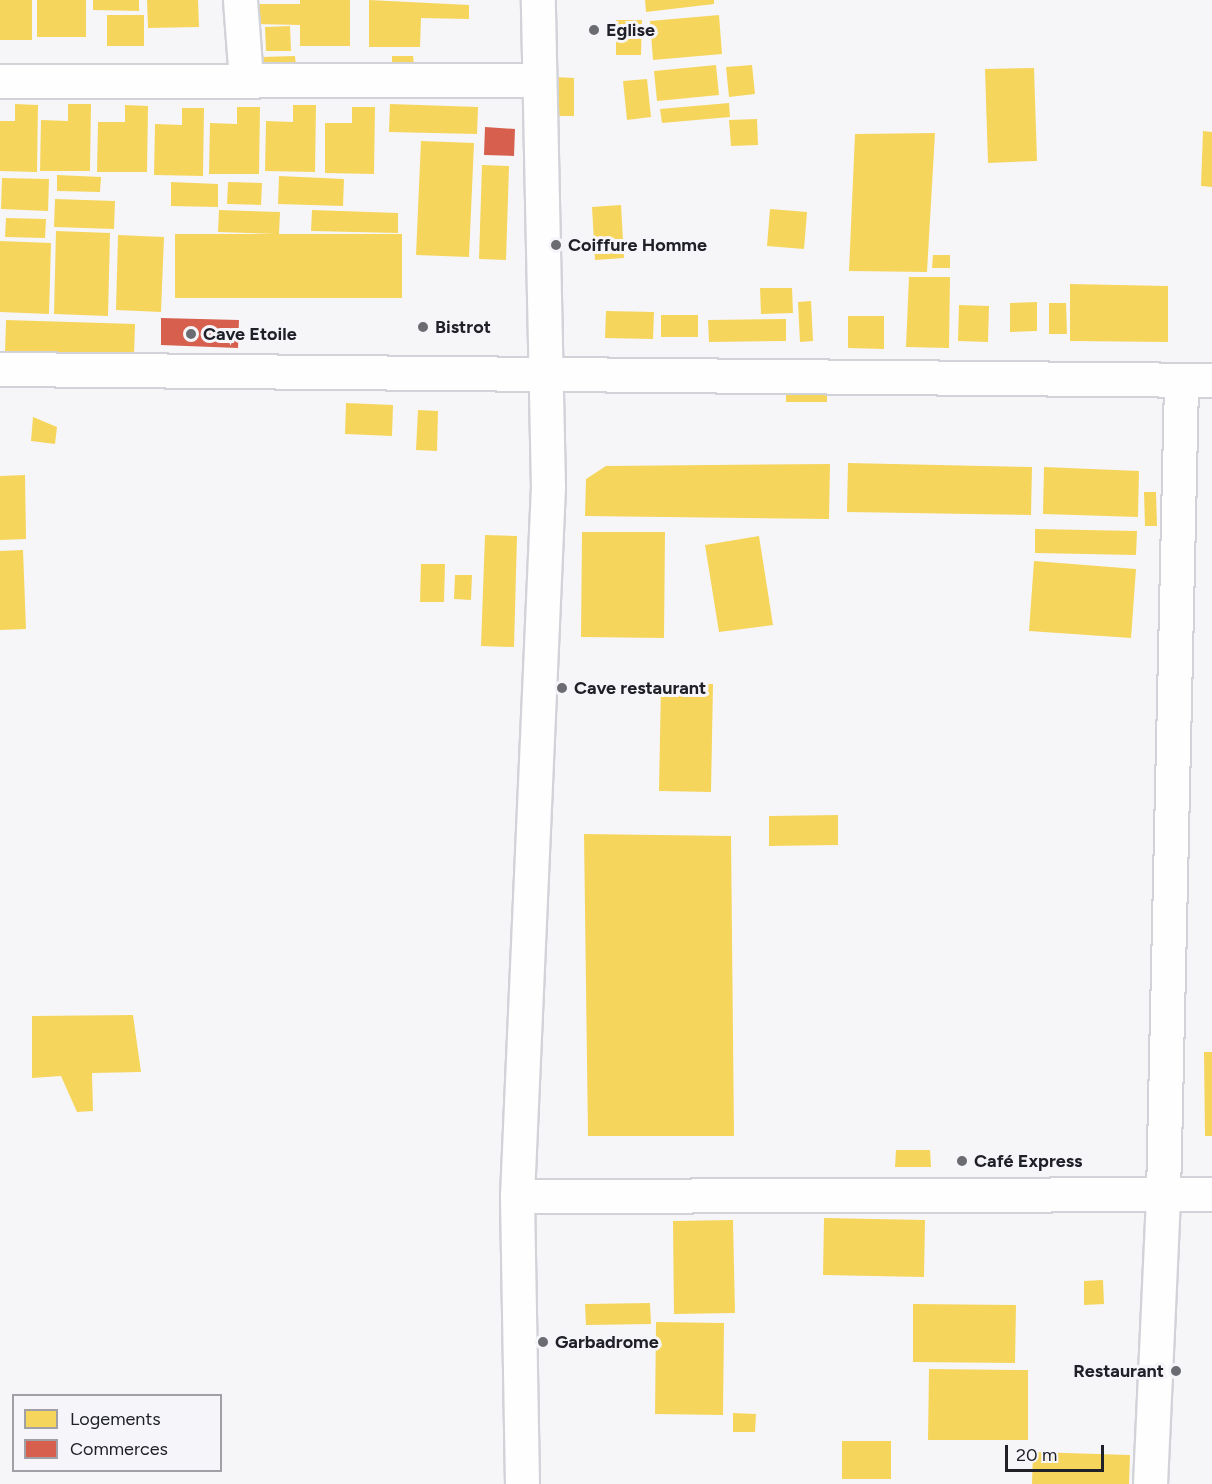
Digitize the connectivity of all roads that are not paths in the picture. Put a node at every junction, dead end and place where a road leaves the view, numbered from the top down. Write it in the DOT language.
graph roads {
  1 [pos="240,0"];
  2 [pos="538,0"];
  3 [pos="246,79"];
  4 [pos="539,80"];
  5 [pos="0,81"];
  6 [pos="0,369"];
  7 [pos="544,373"];
  8 [pos="1197,380"];
  9 [pos="1212,1194"];
  10 [pos="1163,1195"];
  11 [pos="517,1196"];
  12 [pos="522,1484"];
  13 [pos="1150,1484"];
  1 -- 3 [label="street"];
  2 -- 4 [label="street"];
  3 -- 4 [label="street"];
  3 -- 5 [label="street"];
  4 -- 7 [label="street"];
  6 -- 7 [label="street"];
  7 -- 8 [label="street"];
  7 -- 11 [label="street"];
  8 -- 10 [label="street"];
  9 -- 10 [label="street"];
  10 -- 11 [label="street"];
  10 -- 13 [label="street"];
  11 -- 12 [label="street"];
}
